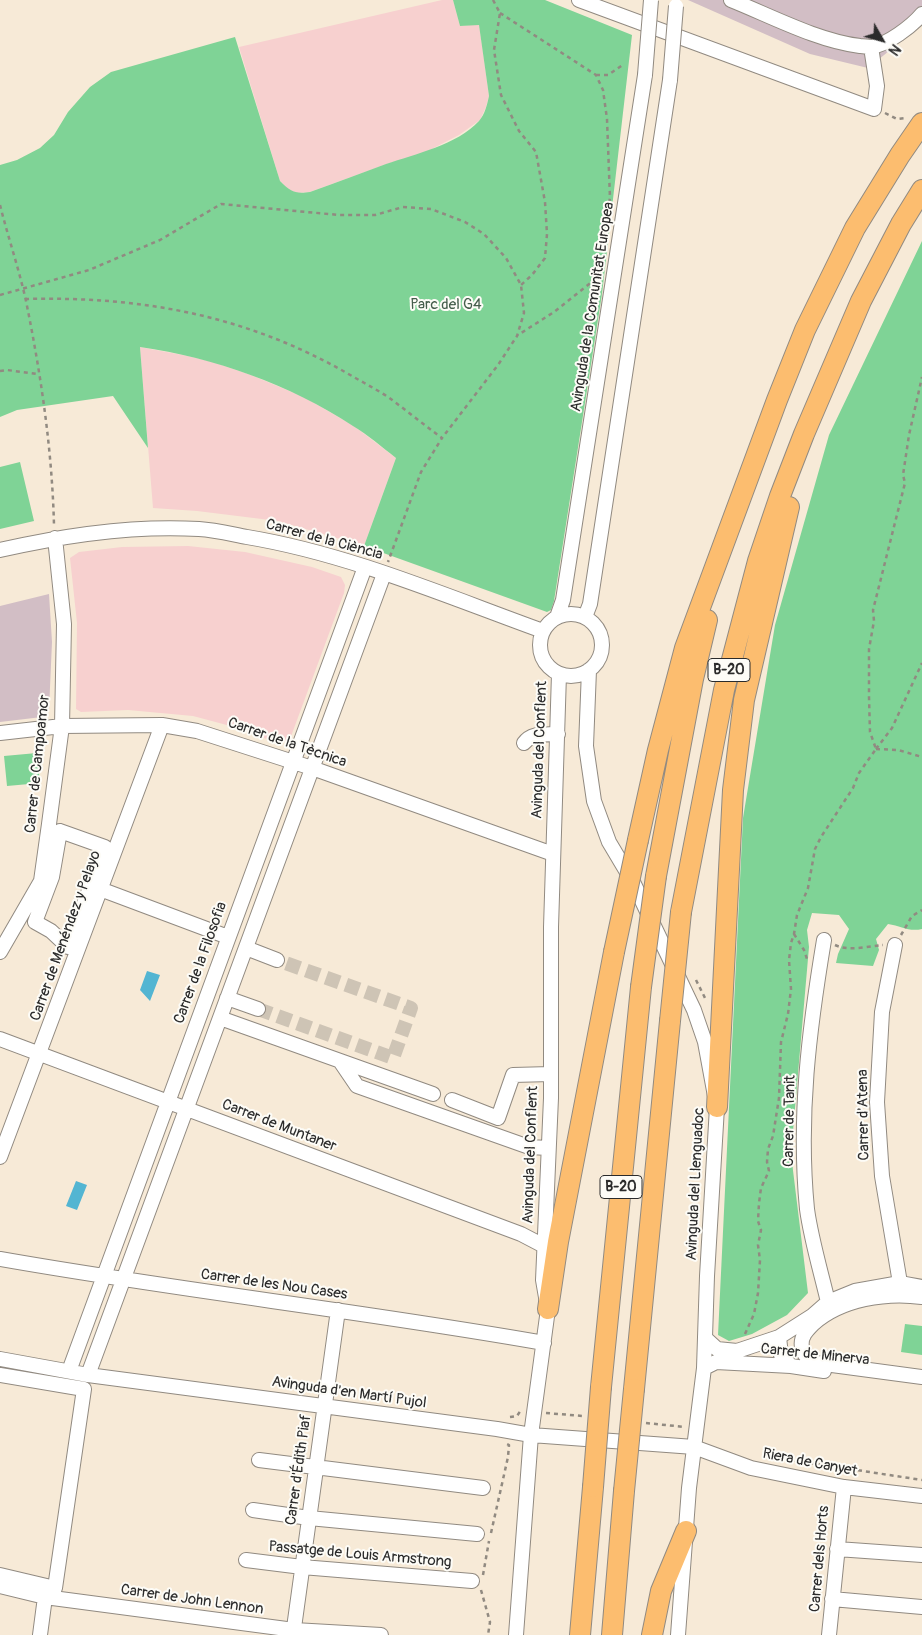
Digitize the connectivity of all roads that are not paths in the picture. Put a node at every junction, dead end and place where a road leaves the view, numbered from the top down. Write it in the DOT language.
graph roads {
  1 [pos="580,0"];
  2 [pos="651,0"];
  3 [pos="731,0"];
  4 [pos="677,3"];
  5 [pos="922,14"];
  6 [pos="871,47"];
  7 [pos="922,123"];
  8 [pos="922,190"];
  9 [pos="804,434"];
  10 [pos="728,535"];
  11 [pos="55,538"];
  12 [pos="0,550"];
  13 [pos="365,566"];
  14 [pos="384,574"];
  15 [pos="557,617"];
  16 [pos="585,617"];
  17 [pos="543,631"];
  18 [pos="589,670"];
  19 [pos="559,674"];
  20 [pos="62,726"];
  21 [pos="162,726"];
  22 [pos="0,733"];
  23 [pos="558,734"];
  24 [pos="524,744"];
  25 [pos="294,762"];
  26 [pos="312,768"];
  27 [pos="60,831"];
  28 [pos="553,854"];
  29 [pos="100,889"];
  30 [pos="228,937"];
  31 [pos="824,940"];
  32 [pos="895,945"];
  33 [pos="246,948"];
  34 [pos="0,952"];
  35 [pos="277,960"];
  36 [pos="227,998"];
  37 [pos="258,1009"];
  38 [pos="220,1018"];
  39 [pos="0,1039"];
  40 [pos="39,1054"];
  41 [pos="340,1061"];
  42 [pos="551,1074"];
  43 [pos="433,1094"];
  44 [pos="452,1100"];
  45 [pos="168,1101"];
  46 [pos="717,1107"];
  47 [pos="187,1108"];
  48 [pos="548,1148"];
  49 [pos="0,1157"];
  50 [pos="544,1246"];
  51 [pos="0,1259"];
  52 [pos="102,1277"];
  53 [pos="123,1280"];
  54 [pos="900,1284"];
  55 [pos="922,1287"];
  56 [pos="922,1297"];
  57 [pos="828,1302"];
  58 [pos="548,1309"];
  59 [pos="338,1310"];
  60 [pos="812,1316"];
  61 [pos="780,1337"];
  62 [pos="705,1338"];
  63 [pos="544,1343"];
  64 [pos="0,1359"];
  65 [pos="791,1366"];
  66 [pos="704,1368"];
  67 [pos="69,1371"];
  68 [pos="88,1374"];
  69 [pos="0,1375"];
  70 [pos="922,1377"];
  71 [pos="922,1384"];
  72 [pos="324,1406"];
  73 [pos="531,1435"];
  74 [pos="694,1447"];
  75 [pos="260,1460"];
  76 [pos="316,1467"];
  77 [pos="844,1487"];
  78 [pos="483,1488"];
  79 [pos="922,1496"];
  80 [pos="253,1510"];
  81 [pos="309,1518"];
  82 [pos="686,1531"];
  83 [pos="477,1534"];
  84 [pos="837,1549"];
  85 [pos="922,1556"];
  86 [pos="246,1560"];
  87 [pos="302,1567"];
  88 [pos="0,1575"];
  89 [pos="472,1581"];
  90 [pos="0,1586"];
  91 [pos="45,1597"];
  92 [pos="832,1599"];
  93 [pos="922,1607"];
  94 [pos="293,1633"];
  95 [pos="40,1635"];
  96 [pos="381,1635"];
  97 [pos="516,1635"];
  98 [pos="580,1635"];
  99 [pos="612,1635"];
  100 [pos="652,1635"];
  101 [pos="678,1635"];
  102 [pos="829,1635"];
  1 -- 6 [label="street"];
  2 -- 15 [label="street, Avinguda de la Comunitat Europea, bridge"];
  3 -- 6 [label="street"];
  4 -- 16 [label="street, bridge"];
  5 -- 6 [label="street"];
  7 -- 10 [label="highway, B-20"];
  8 -- 9 [label="highway, B-20"];
  9 -- 46 [label="highway"];
  9 -- 99 [label="highway, B-20, bridge"];
  10 -- 58 [label="highway, bridge"];
  10 -- 98 [label="highway, B-20, bridge"];
  11 -- 12 [label="street, Carrer de la Ciència"];
  11 -- 13 [label="street, Carrer de la Ciència"];
  11 -- 20 [label="street, Carrer de Campoamor"];
  13 -- 14 [label="street, Carrer de la Ciència"];
  13 -- 25 [label="street, Carrer de la Filosofia"];
  14 -- 17 [label="street, Carrer de la Ciència"];
  14 -- 26 [label="street"];
  15 -- 16 [label="street"];
  15 -- 17 [label="street"];
  16 -- 18 [label="street"];
  17 -- 19 [label="street"];
  18 -- 19 [label="street"];
  18 -- 46 [label="street, Avinguda del Llenguadoc"];
  19 -- 23 [label="street, Avinguda del Conflent"];
  20 -- 21 [label="street, Carrer de la Tècnica"];
  20 -- 22 [label="street, Carrer de la Tècnica"];
  20 -- 34 [label="street, Carrer de Campoamor"];
  21 -- 25 [label="street, Carrer de la Tècnica"];
  21 -- 29 [label="street, Carrer de Menéndez y Pelayo"];
  23 -- 24 [label="street"];
  23 -- 28 [label="street, Avinguda del Conflent"];
  25 -- 26 [label="street, Carrer de la Tècnica"];
  25 -- 30 [label="street, Carrer de la Filosofia"];
  26 -- 28 [label="street, Carrer de la Tècnica"];
  26 -- 33 [label="street"];
  27 -- 27 [label="street"];
  28 -- 42 [label="street, Avinguda del Conflent"];
  29 -- 30 [label="street"];
  29 -- 40 [label="street, Carrer de Menéndez y Pelayo"];
  30 -- 45 [label="street, Carrer de la Filosofia"];
  31 -- 57 [label="street, Carrer de Tanit"];
  32 -- 54 [label="street, Carrer d'Atena"];
  33 -- 35 [label="street"];
  33 -- 36 [label="street"];
  36 -- 37 [label="street"];
  36 -- 38 [label="street"];
  38 -- 41 [label="street"];
  38 -- 47 [label="street"];
  39 -- 40 [label="street, Carrer de Muntaner"];
  40 -- 45 [label="street, Carrer de Muntaner"];
  40 -- 49 [label="street, Carrer de Menéndez y Pelayo"];
  41 -- 43 [label="street"];
  41 -- 48 [label="street"];
  42 -- 44 [label="street"];
  42 -- 48 [label="street, Avinguda del Conflent"];
  45 -- 47 [label="street, Carrer de Muntaner"];
  45 -- 52 [label="street, Carrer de la Filosofia"];
  46 -- 62 [label="street, Avinguda del Llenguadoc"];
  47 -- 50 [label="street, Carrer de Muntaner"];
  47 -- 53 [label="street"];
  48 -- 50 [label="street, Avinguda del Conflent"];
  50 -- 58 [label="street, Avinguda del Conflent"];
  51 -- 52 [label="street, Carrer de les Nou Cases"];
  52 -- 53 [label="street, Carrer de les Nou Cases"];
  52 -- 67 [label="street, Carrer de la Filosofia"];
  53 -- 59 [label="street, Carrer de les Nou Cases"];
  53 -- 68 [label="street"];
  54 -- 55 [label="street"];
  54 -- 57 [label="street"];
  56 -- 70 [label="street"];
  57 -- 60 [label="street"];
  58 -- 63 [label="street, Avinguda del Conflent"];
  59 -- 63 [label="street, Carrer de les Nou Cases"];
  59 -- 72 [label="street, Carrer d'Édith Piaf"];
  60 -- 61 [label="street"];
  60 -- 65 [label="street"];
  61 -- 62 [label="street"];
  61 -- 65 [label="street"];
  62 -- 66 [label="street, Avinguda del Llenguadoc"];
  63 -- 73 [label="street, Avinguda del Conflent"];
  64 -- 67 [label="street, Avinguda d'en Martí Pujol"];
  65 -- 66 [label="street, Carrer de Minerva"];
  65 -- 71 [label="street, Carrer de Minerva"];
  66 -- 74 [label="street, Avinguda del Llenguadoc"];
  67 -- 68 [label="street, Avinguda d'en Martí Pujol"];
  68 -- 72 [label="street, Avinguda d'en Martí Pujol"];
  69 -- 88 [label="street"];
  72 -- 73 [label="street, Avinguda d'en Martí Pujol"];
  72 -- 76 [label="street, Carrer d'Édith Piaf"];
  73 -- 74 [label="street, Avinguda d'en Martí Pujol"];
  73 -- 97 [label="street, Avinguda del Conflent"];
  74 -- 77 [label="street, Riera de Canyet"];
  74 -- 82 [label="street, Avinguda del Llenguadoc"];
  75 -- 76 [label="street"];
  76 -- 78 [label="street"];
  76 -- 81 [label="street, Carrer d'Édith Piaf"];
  77 -- 79 [label="street, Riera de Canyet"];
  77 -- 84 [label="street, Carrer dels Horts"];
  80 -- 81 [label="street"];
  81 -- 83 [label="street"];
  81 -- 87 [label="street, Carrer d'Édith Piaf"];
  82 -- 100 [label="highway"];
  82 -- 101 [label="street, Avinguda del Llenguadoc"];
  84 -- 85 [label="street"];
  84 -- 92 [label="street, Carrer dels Horts"];
  86 -- 87 [label="street, Passatge de Louis Armstrong"];
  87 -- 89 [label="street, Passatge de Louis Armstrong"];
  87 -- 94 [label="street, Carrer d'Édith Piaf"];
  90 -- 91 [label="street, Carrer de John Lennon"];
  91 -- 94 [label="street, Carrer de John Lennon"];
  91 -- 95 [label="street"];
  92 -- 93 [label="street"];
  92 -- 102 [label="street, Carrer dels Horts"];
  94 -- 96 [label="street, Carrer de John Lennon"];
}
